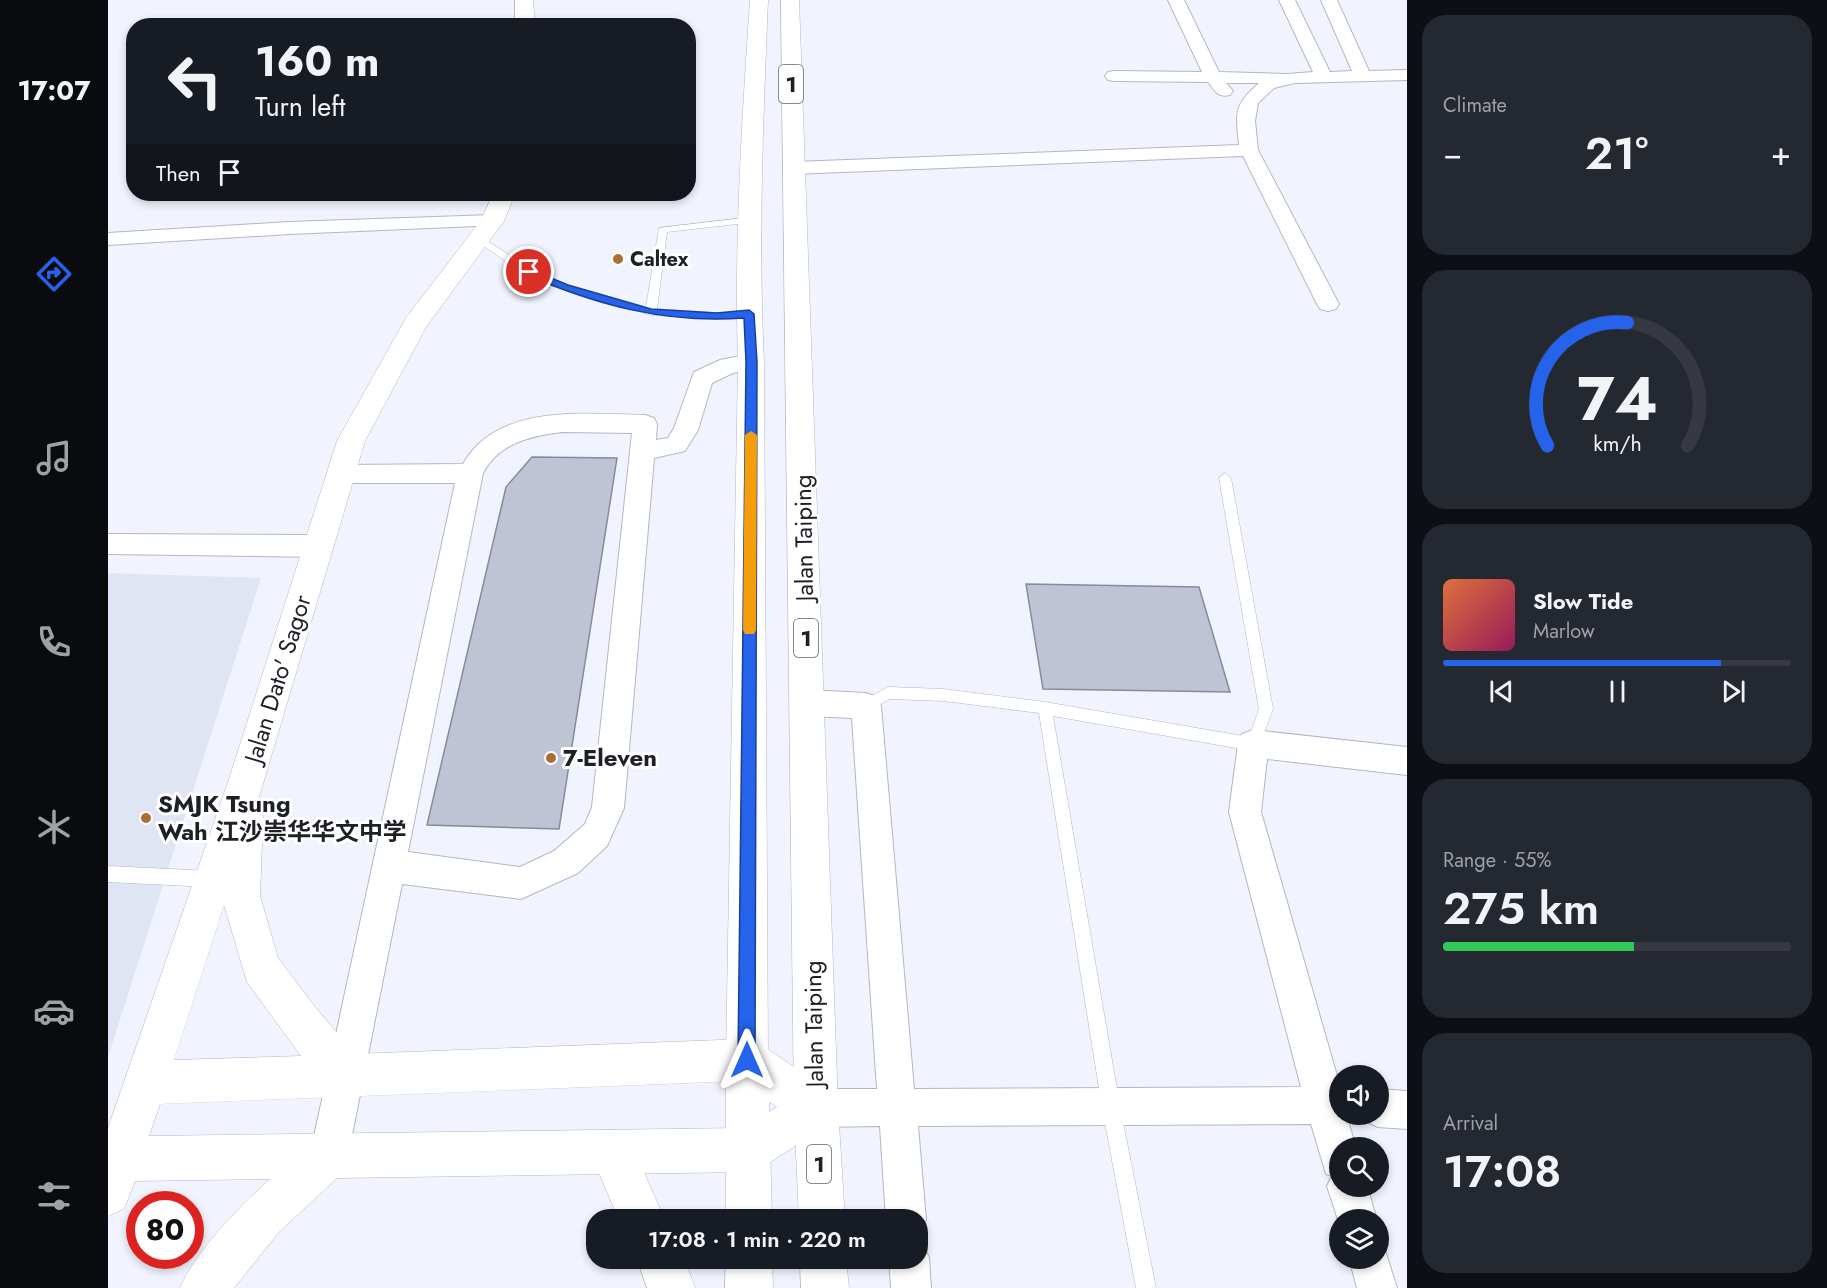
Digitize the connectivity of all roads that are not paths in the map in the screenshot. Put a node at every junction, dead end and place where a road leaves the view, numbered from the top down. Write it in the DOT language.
graph roads {
  1 [pos="524,0"];
  2 [pos="759,0"];
  3 [pos="790,0"];
  4 [pos="1176,0"];
  5 [pos="1287,0"];
  6 [pos="1329,0"];
  7 [pos="525,18"];
  8 [pos="1362,75"];
  9 [pos="1407,75"];
  10 [pos="1114,76"];
  11 [pos="1323,76"];
  12 [pos="1295,78"];
  13 [pos="1214,79"];
  14 [pos="1246,121"];
  15 [pos="1249,150"];
  16 [pos="794,168"];
  17 [pos="500,201"];
  18 [pos="752,213"];
  19 [pos="485,230"];
  20 [pos="108,239"];
  21 [pos="1328,303"];
  22 [pos="651,312"];
  23 [pos="749,314"];
  24 [pos="751,362"];
  25 [pos="642,449"];
  26 [pos="470,473"];
  27 [pos="342,474"];
  28 [pos="1225,478"];
  29 [pos="108,544"];
  30 [pos="319,546"];
  31 [pos="808,703"];
  32 [pos="866,706"];
  33 [pos="1045,708"];
  34 [pos="1253,744"];
  35 [pos="1407,760"];
  36 [pos="247,779"];
  37 [pos="389,866"];
  38 [pos="108,874"];
  39 [pos="213,879"];
  40 [pos="747,1060"];
  41 [pos="346,1076"];
  42 [pos="145,1083"];
  43 [pos="1329,1098"];
  44 [pos="1329,1105"];
  45 [pos="896,1107"];
  46 [pos="1111,1107"];
  47 [pos="816,1108"];
  48 [pos="1389,1109"];
  49 [pos="1407,1110"];
  50 [pos="748,1150"];
  51 [pos="612,1152"];
  52 [pos="329,1155"];
  53 [pos="114,1176"];
  54 [pos="637,1209"];
  55 [pos="748,1209"];
  56 [pos="821,1209"];
  57 [pos="905,1209"];
  58 [pos="664,1269"];
  59 [pos="749,1269"];
  60 [pos="824,1269"];
  61 [pos="910,1269"];
  62 [pos="1371,1269"];
  63 [pos="204,1288"];
  64 [pos="671,1288"];
  65 [pos="749,1288"];
  66 [pos="825,1288"];
  67 [pos="911,1288"];
  68 [pos="1146,1288"];
  69 [pos="1377,1288"];
  1 -- 7 [label="main road"];
  2 -- 18 [label="main road, 1"];
  3 -- 16 [label="main road, Jalan Taiping / 1"];
  4 -- 13 [label="street"];
  5 -- 11 [label="street"];
  6 -- 8 [label="street"];
  8 -- 9 [label="street"];
  8 -- 11 [label="street"];
  10 -- 13 [label="street"];
  11 -- 12 [label="street"];
  12 -- 13 [label="street"];
  12 -- 14 [label="street"];
  13 -- 14 [label="street"];
  14 -- 15 [label="street"];
  15 -- 16 [label="street"];
  15 -- 21 [label="street"];
  16 -- 18 [label="main road"];
  16 -- 31 [label="main road, Jalan Taiping / 1"];
  17 -- 19 [label="main road, Jalan Dato' Sagor"];
  18 -- 22 [label="lane"];
  18 -- 23 [label="main road, 1"];
  19 -- 20 [label="street"];
  19 -- 22 [label="lane"];
  19 -- 27 [label="main road, Jalan Dato' Sagor"];
  22 -- 23 [label="lane"];
  23 -- 24 [label="main road, 1"];
  24 -- 25 [label="street"];
  24 -- 40 [label="main road, 1"];
  25 -- 26 [label="street"];
  25 -- 37 [label="street"];
  26 -- 27 [label="street"];
  26 -- 37 [label="street"];
  27 -- 30 [label="main road, Jalan Dato' Sagor"];
  28 -- 34 [label="lane"];
  29 -- 30 [label="street"];
  30 -- 36 [label="main road, Jalan Dato' Sagor"];
  31 -- 32 [label="street"];
  31 -- 47 [label="main road, Jalan Taiping / 1"];
  32 -- 33 [label="lane"];
  32 -- 45 [label="street"];
  33 -- 34 [label="lane"];
  33 -- 46 [label="lane"];
  34 -- 35 [label="street"];
  34 -- 43 [label="street"];
  36 -- 39 [label="main road, Jalan Dato' Sagor"];
  36 -- 41 [label="main road"];
  37 -- 41 [label="street"];
  38 -- 39 [label="lane"];
  39 -- 42 [label="main road, Jalan Dato' Sagor"];
  40 -- 41 [label="main road"];
  40 -- 47 [label="main road"];
  40 -- 50 [label="main road, 1"];
  41 -- 42 [label="main road"];
  41 -- 52 [label="street"];
  42 -- 53 [label="main road, Jalan Dato' Sagor"];
  44 -- 46 [label="street"];
  45 -- 46 [label="street"];
  45 -- 47 [label="street"];
  45 -- 57 [label="street"];
  46 -- 68 [label="lane"];
  47 -- 50 [label="main road"];
  47 -- 56 [label="main road, Jalan Taiping / 1"];
  48 -- 49 [label="street"];
  50 -- 51 [label="main road"];
  50 -- 55 [label="main road, 1"];
  51 -- 52 [label="main road"];
  51 -- 54 [label="main road"];
  52 -- 53 [label="main road"];
  52 -- 63 [label="main road"];
  58 -- 64 [label="main road"];
  59 -- 65 [label="main road"];
  60 -- 66 [label="main road"];
  61 -- 67 [label="street"];
  62 -- 69 [label="street"];
}
